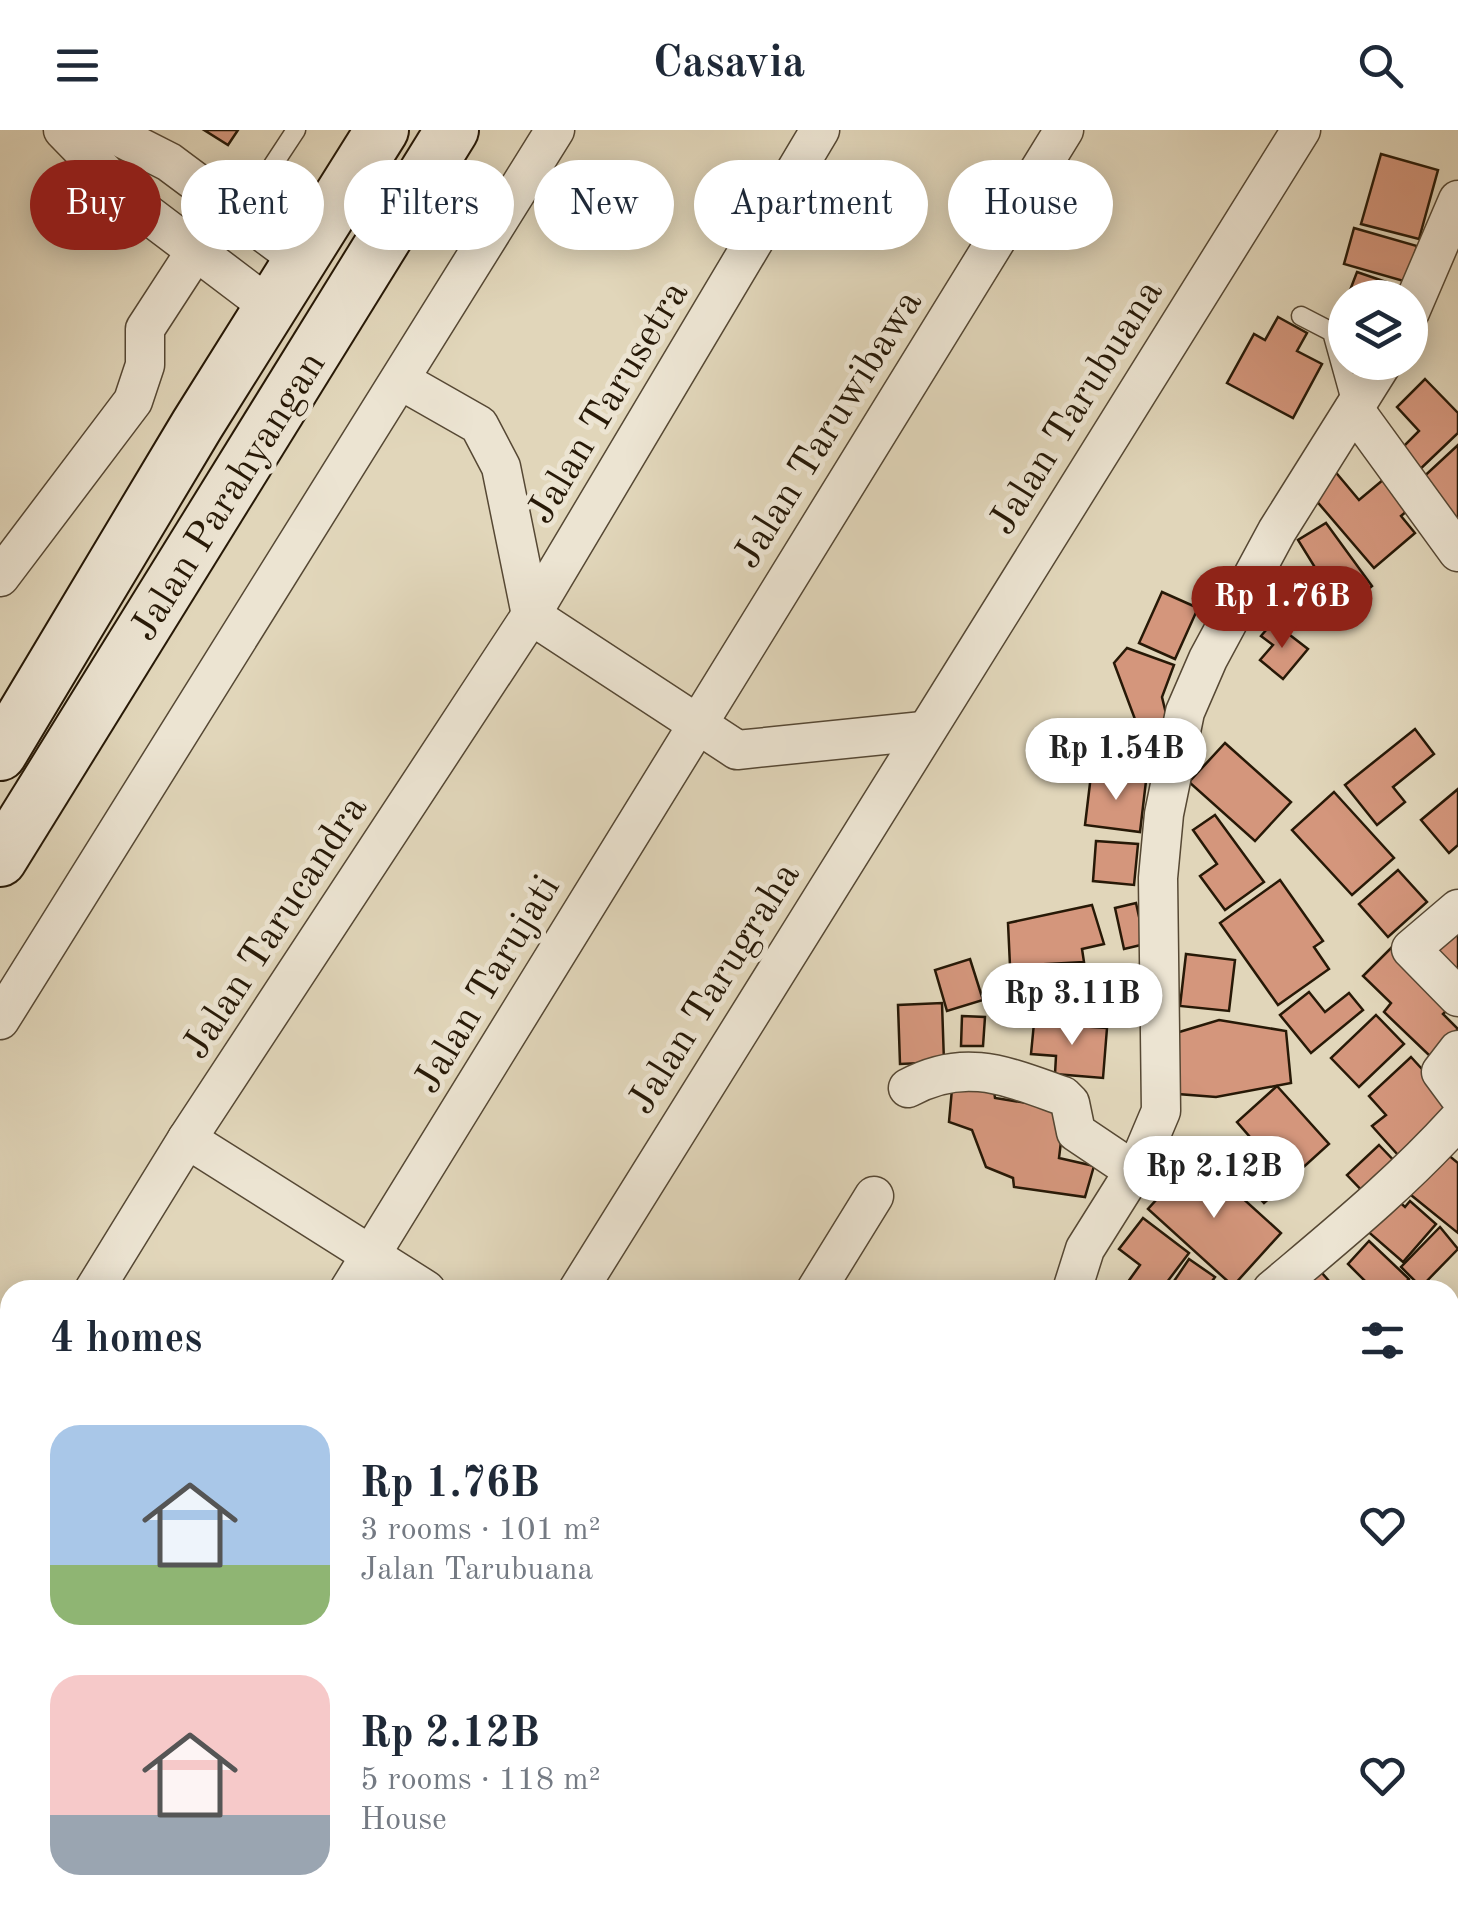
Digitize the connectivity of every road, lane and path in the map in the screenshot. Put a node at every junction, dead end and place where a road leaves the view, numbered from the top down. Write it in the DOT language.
graph roads {
  1 [pos="63,130"];
  2 [pos="106,130"];
  3 [pos="296,130"];
  4 [pos="382,130"];
  5 [pos="452,130"];
  6 [pos="555,130"];
  7 [pos="820,130"];
  8 [pos="1064,130"];
  9 [pos="1301,130"];
  10 [pos="276,160"];
  11 [pos="181,170"];
  12 [pos="1458,200"];
  13 [pos="286,250"];
  14 [pos="194,252"];
  15 [pos="299,260"];
  16 [pos="1424,280"];
  17 [pos="270,307"];
  18 [pos="1301,316"];
  19 [pos="400,380"];
  20 [pos="1373,380"];
  21 [pos="1354,409"];
  22 [pos="1458,552"];
  23 [pos="0,577"];
  24 [pos="531,615"];
  25 [pos="696,722"];
  26 [pos="923,731"];
  27 [pos="0,754"];
  28 [pos="0,860"];
  29 [pos="1458,909"];
  30 [pos="1458,997"];
  31 [pos="0,1020"];
  32 [pos="1458,1050"];
  33 [pos="908,1088"];
  34 [pos="1458,1094"];
  35 [pos="1458,1120"];
  36 [pos="187,1139"];
  37 [pos="1134,1171"];
  38 [pos="874,1196"];
  39 [pos="372,1256"];
  40 [pos="100,1280"];
  41 [pos="356,1280"];
  42 [pos="410,1280"];
  43 [pos="584,1280"];
  44 [pos="822,1280"];
  45 [pos="1075,1280"];
  46 [pos="1285,1280"];
  1 -- 14 [label="street"];
  2 -- 11 [label="street"];
  3 -- 10 [label="lane"];
  4 -- 15 [label="main road, Jalan Parahyangan"];
  5 -- 28 [label="main road, Jalan Parahyangan"];
  6 -- 19 [label="street"];
  7 -- 24 [label="street, Jalan Tarusetra"];
  8 -- 25 [label="street, Jalan Taruwibawa"];
  9 -- 26 [label="street, Jalan Tarubuana"];
  12 -- 16 [label="street"];
  13 -- 15 [label="street"];
  14 -- 17 [label="street"];
  14 -- 23 [label="street"];
  15 -- 17 [label="main road, Jalan Parahyangan"];
  17 -- 27 [label="main road, Jalan Parahyangan"];
  18 -- 21 [label="lane"];
  19 -- 24 [label="street"];
  19 -- 31 [label="street"];
  20 -- 21 [label="street"];
  21 -- 22 [label="street"];
  21 -- 37 [label="street"];
  24 -- 25 [label="street"];
  24 -- 36 [label="street, Jalan Tarucandra"];
  25 -- 26 [label="street"];
  25 -- 39 [label="street, Jalan Tarujati"];
  26 -- 43 [label="street, Jalan Tarugraha"];
  29 -- 30 [label="street"];
  32 -- 34 [label="street"];
  33 -- 37 [label="street"];
  35 -- 46 [label="street"];
  36 -- 39 [label="street"];
  36 -- 40 [label="street, Jalan Tarucandra"];
  37 -- 45 [label="street"];
  38 -- 44 [label="street"];
  39 -- 41 [label="street, Jalan Tarujati"];
  39 -- 42 [label="street"];
}
